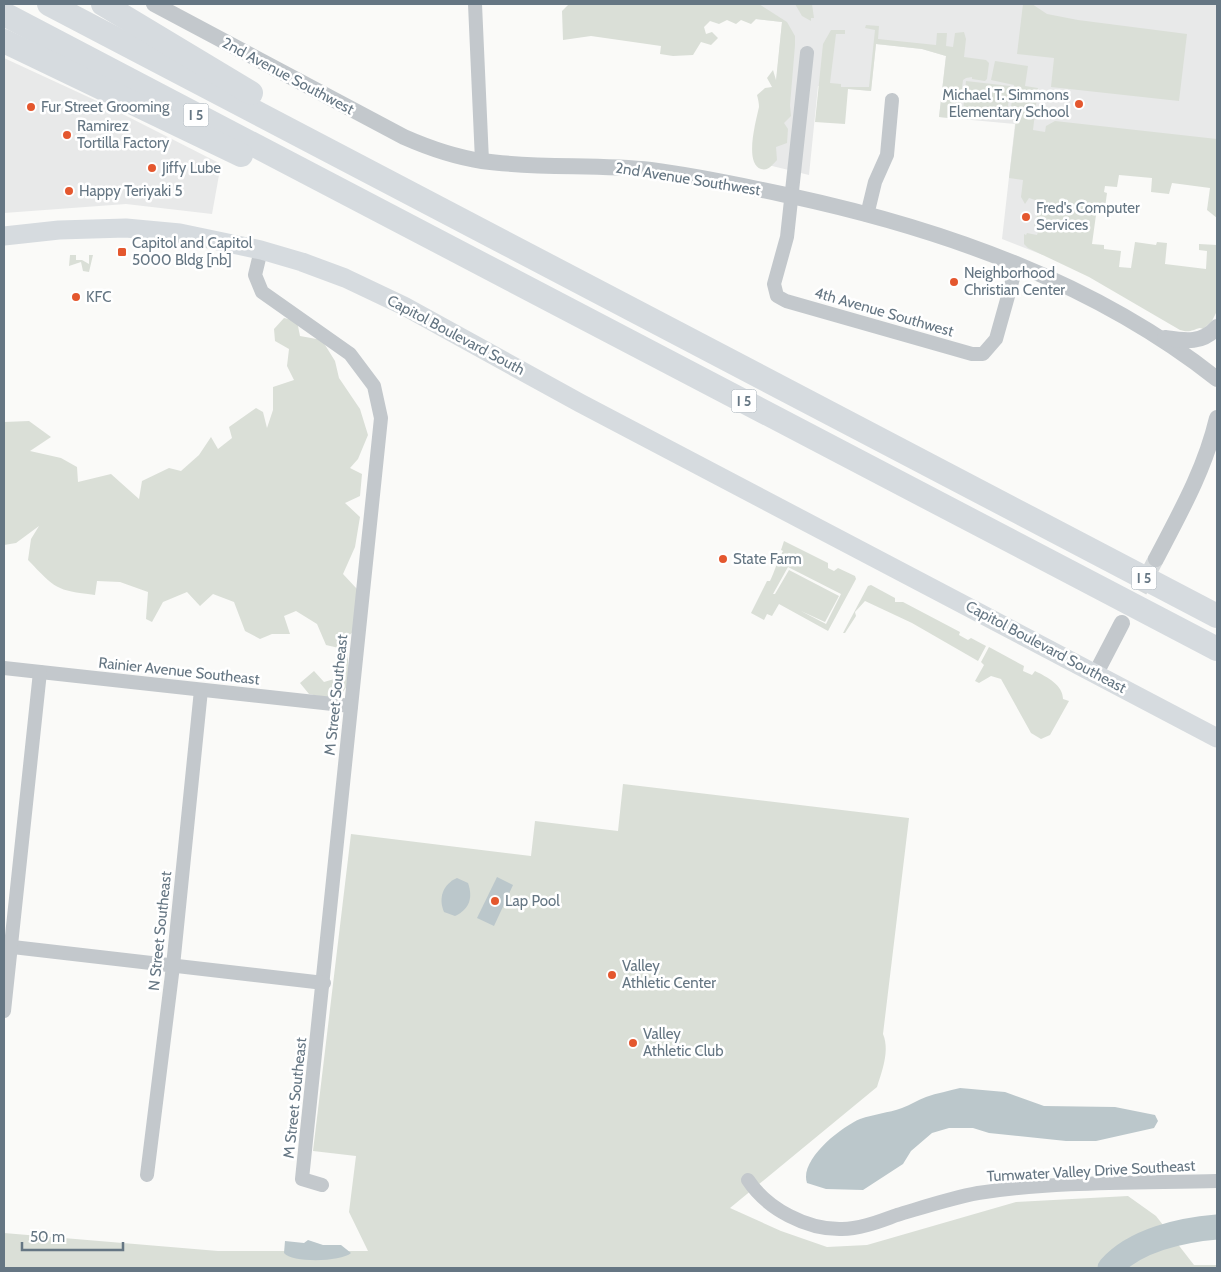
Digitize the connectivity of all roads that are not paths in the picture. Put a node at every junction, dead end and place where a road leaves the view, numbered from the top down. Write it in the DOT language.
graph roads {
  1 [pos="49,4"];
  2 [pos="103,4"];
  3 [pos="154,4"];
  4 [pos="475,4"];
  5 [pos="4,14"];
  6 [pos="4,41"];
  7 [pos="807,53"];
  8 [pos="892,100"];
  9 [pos="482,161"];
  10 [pos="402,189"];
  11 [pos="791,196"];
  12 [pos="867,215"];
  13 [pos="388,216"];
  14 [pos="4,236"];
  15 [pos="261,250"];
  16 [pos="1017,264"];
  17 [pos="1217,327"];
  18 [pos="1158,337"];
  19 [pos="1217,379"];
  20 [pos="1217,418"];
  21 [pos="1214,446"];
  22 [pos="874,557"];
  23 [pos="1156,560"];
  24 [pos="1215,615"];
  25 [pos="1122,623"];
  26 [pos="1217,649"];
  27 [pos="4,668"];
  28 [pos="40,672"];
  29 [pos="1096,673"];
  30 [pos="200,690"];
  31 [pos="351,706"];
  32 [pos="1217,738"];
  33 [pos="7,946"];
  34 [pos="173,966"];
  35 [pos="324,983"];
  36 [pos="4,1011"];
  37 [pos="147,1175"];
  38 [pos="748,1180"];
  39 [pos="1217,1181"];
  40 [pos="322,1185"];
  1 -- 10 [label="highway, I 5"];
  2 -- 10 [label="highway"];
  3 -- 9 [label="street, 2nd Avenue Southwest"];
  4 -- 9 [label="street"];
  5 -- 13 [label="highway, I 5"];
  6 -- 13 [label="highway"];
  7 -- 11 [label="street"];
  8 -- 12 [label="street"];
  9 -- 11 [label="street, 2nd Avenue Southwest"];
  10 -- 24 [label="highway, I 5"];
  11 -- 12 [label="street, 2nd Avenue Southwest"];
  11 -- 16 [label="street, 4th Avenue Southwest"];
  12 -- 16 [label="street, 2nd Avenue Southwest"];
  13 -- 26 [label="highway, I 5"];
  14 -- 15 [label="main road, Capitol Boulevard South"];
  15 -- 22 [label="main road, Capitol Boulevard South"];
  15 -- 31 [label="street, M Street Southeast"];
  16 -- 18 [label="street, 2nd Avenue Southwest"];
  17 -- 18 [label="street"];
  18 -- 19 [label="street, 2nd Avenue Southwest"];
  20 -- 21 [label="street"];
  21 -- 23 [label="street"];
  22 -- 29 [label="main road, Capitol Boulevard Southeast"];
  25 -- 29 [label="street"];
  27 -- 28 [label="street, Rainier Avenue Southeast"];
  28 -- 30 [label="street, Rainier Avenue Southeast"];
  28 -- 33 [label="street"];
  29 -- 32 [label="main road, Capitol Boulevard Southeast"];
  30 -- 31 [label="street, Rainier Avenue Southeast"];
  30 -- 34 [label="street, N Street Southeast"];
  31 -- 35 [label="street, M Street Southeast"];
  33 -- 34 [label="street"];
  33 -- 36 [label="street"];
  34 -- 35 [label="street"];
  34 -- 37 [label="street, N Street Southeast"];
  35 -- 40 [label="street, M Street Southeast"];
  38 -- 39 [label="street, Tumwater Valley Drive Southeast"];
}
